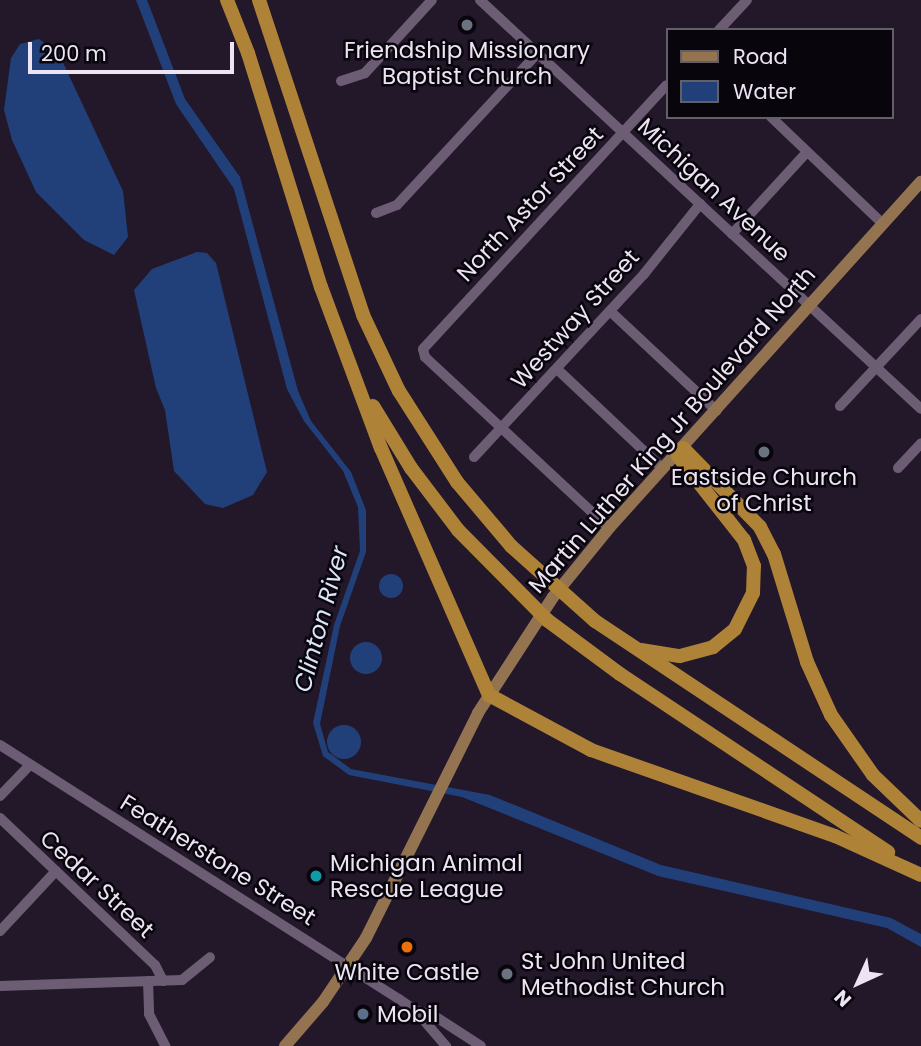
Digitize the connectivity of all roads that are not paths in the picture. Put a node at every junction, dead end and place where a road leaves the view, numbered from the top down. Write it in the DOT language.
graph roads {
  1 [pos="226,0"];
  2 [pos="259,0"];
  3 [pos="432,0"];
  4 [pos="480,0"];
  5 [pos="747,0"];
  6 [pos="721,28"];
  7 [pos="538,53"];
  8 [pos="341,81"];
  9 [pos="666,86"];
  10 [pos="773,119"];
  11 [pos="623,132"];
  12 [pos="807,152"];
  13 [pos="918,190"];
  14 [pos="700,204"];
  15 [pos="376,214"];
  16 [pos="882,223"];
  17 [pos="732,234"];
  18 [pos="809,305"];
  19 [pos="610,311"];
  20 [pos="921,319"];
  21 [pos="349,358"];
  22 [pos="876,367"];
  23 [pos="557,369"];
  24 [pos="841,406"];
  25 [pos="921,409"];
  26 [pos="717,411"];
  27 [pos="502,428"];
  28 [pos="921,443"];
  29 [pos="680,452"];
  30 [pos="474,457"];
  31 [pos="898,468"];
  32 [pos="663,469"];
  33 [pos="609,528"];
  34 [pos="635,649"];
  35 [pos="489,695"];
  36 [pos="0,745"];
  37 [pos="29,766"];
  38 [pos="0,796"];
  39 [pos="0,818"];
  40 [pos="921,821"];
  41 [pos="921,838"];
  42 [pos="56,871"];
  43 [pos="921,874"];
  44 [pos="0,931"];
  45 [pos="210,957"];
  46 [pos="349,965"];
  47 [pos="148,981"];
  48 [pos="163,981"];
  49 [pos="0,986"];
  50 [pos="415,1010"];
  51 [pos="165,1046"];
  52 [pos="285,1046"];
  53 [pos="446,1046"];
  54 [pos="481,1046"];
  1 -- 21 [label="highway"];
  2 -- 34 [label="highway"];
  3 -- 8 [label="street"];
  4 -- 7 [label="street, Michigan Avenue"];
  5 -- 6 [label="street"];
  7 -- 11 [label="street, Michigan Avenue"];
  7 -- 15 [label="street"];
  9 -- 11 [label="street, North Astor Street"];
  10 -- 12 [label="street"];
  11 -- 14 [label="street, Michigan Avenue"];
  11 -- 27 [label="street, North Astor Street"];
  12 -- 16 [label="street"];
  12 -- 17 [label="street"];
  13 -- 16 [label="main road, Martin Luther King Jr Boulevard North"];
  14 -- 17 [label="street, Michigan Avenue"];
  14 -- 19 [label="street, Westway Street"];
  16 -- 18 [label="main road, Martin Luther King Jr Boulevard North"];
  17 -- 18 [label="street, Michigan Avenue"];
  18 -- 22 [label="street, Michigan Avenue"];
  18 -- 26 [label="main road, Martin Luther King Jr Boulevard North"];
  19 -- 23 [label="street, Westway Street"];
  19 -- 26 [label="street"];
  20 -- 22 [label="street"];
  21 -- 35 [label="highway"];
  21 -- 43 [label="highway"];
  22 -- 24 [label="street"];
  22 -- 25 [label="street, Michigan Avenue"];
  23 -- 27 [label="street, Westway Street"];
  23 -- 32 [label="street"];
  26 -- 29 [label="main road, Martin Luther King Jr Boulevard North"];
  27 -- 30 [label="street, Westway Street"];
  27 -- 33 [label="street"];
  28 -- 31 [label="street"];
  29 -- 32 [label="main road, Martin Luther King Jr Boulevard North"];
  29 -- 34 [label="highway"];
  29 -- 40 [label="highway"];
  32 -- 33 [label="main road, Martin Luther King Jr Boulevard North"];
  33 -- 35 [label="main road, Martin Luther King Jr Boulevard North"];
  34 -- 41 [label="highway"];
  35 -- 43 [label="highway"];
  35 -- 46 [label="main road, Martin Luther King Jr Boulevard North"];
  36 -- 37 [label="street, Featherstone Street"];
  37 -- 38 [label="street"];
  37 -- 46 [label="street, Featherstone Street"];
  39 -- 42 [label="street, Cedar Street"];
  42 -- 44 [label="street"];
  42 -- 48 [label="street, Cedar Street"];
  45 -- 48 [label="street"];
  46 -- 50 [label="street, Featherstone Street"];
  46 -- 52 [label="main road, Martin Luther King Jr Boulevard North"];
  47 -- 48 [label="street"];
  47 -- 49 [label="street"];
  47 -- 51 [label="street"];
  50 -- 53 [label="street, Featherstone Street"];
  50 -- 54 [label="street, Featherstone Street"];
}
